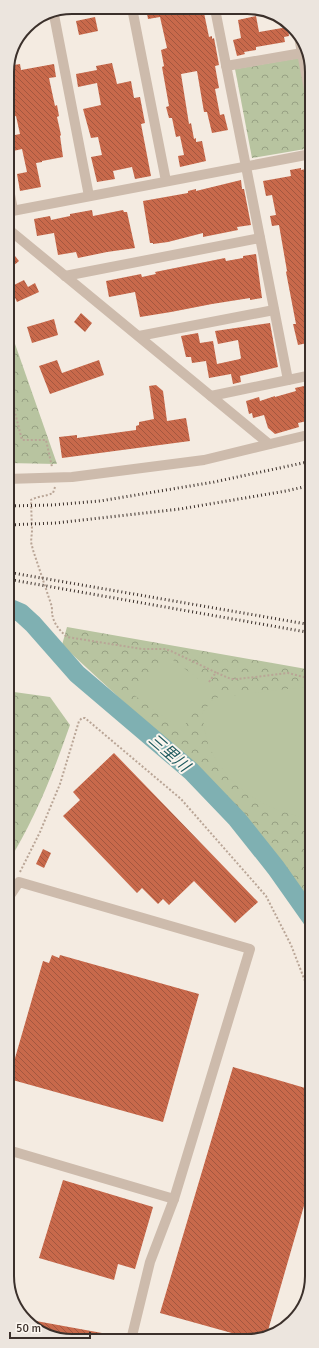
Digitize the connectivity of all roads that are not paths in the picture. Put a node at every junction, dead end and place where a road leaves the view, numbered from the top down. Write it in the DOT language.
graph roads {
  1 [pos="133,14"];
  2 [pos="216,14"];
  3 [pos="54,17"];
  4 [pos="302,53"];
  5 [pos="226,66"];
  6 [pos="305,69"];
  7 [pos="305,155"];
  8 [pos="246,166"];
  9 [pos="166,181"];
  10 [pos="89,196"];
  11 [pos="14,210"];
  12 [pos="14,234"];
  13 [pos="260,238"];
  14 [pos="65,276"];
  15 [pos="274,310"];
  16 [pos="139,336"];
  17 [pos="305,376"];
  18 [pos="288,380"];
  19 [pos="211,396"];
  20 [pos="305,436"];
  21 [pos="269,444"];
  22 [pos="14,479"];
  23 [pos="14,890"];
  24 [pos="14,1152"];
  25 [pos="174,1199"];
  26 [pos="132,1334"];
  1 -- 9 [label="street"];
  2 -- 5 [label="street"];
  3 -- 10 [label="street"];
  4 -- 5 [label="street"];
  4 -- 6 [label="street"];
  5 -- 8 [label="street"];
  7 -- 8 [label="street"];
  8 -- 9 [label="street"];
  8 -- 13 [label="street"];
  9 -- 10 [label="street"];
  10 -- 11 [label="street"];
  12 -- 14 [label="street"];
  13 -- 14 [label="street"];
  13 -- 15 [label="street"];
  14 -- 16 [label="street"];
  15 -- 16 [label="street"];
  15 -- 18 [label="street"];
  16 -- 19 [label="street"];
  17 -- 18 [label="street"];
  18 -- 19 [label="street"];
  19 -- 21 [label="street"];
  20 -- 21 [label="street"];
  21 -- 22 [label="street"];
  23 -- 25 [label="street"];
  24 -- 25 [label="street"];
  25 -- 26 [label="street"];
}
